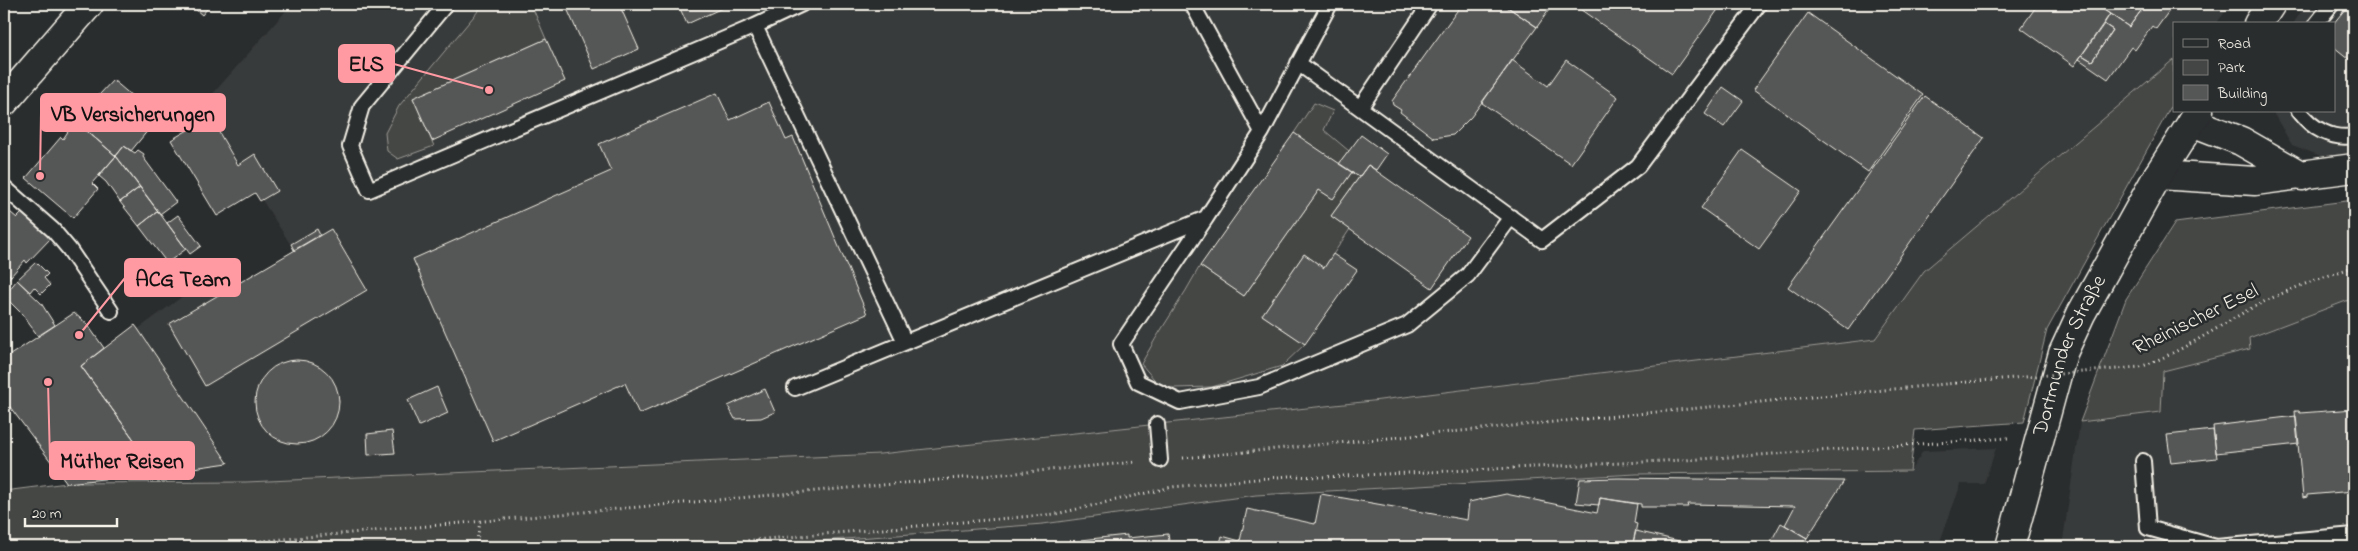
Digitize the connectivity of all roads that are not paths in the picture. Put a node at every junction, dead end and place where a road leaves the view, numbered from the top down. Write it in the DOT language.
graph roads {
  1 [pos="89,4"];
  2 [pos="446,4"];
  3 [pos="802,4"];
  4 [pos="1192,4"];
  5 [pos="1330,4"];
  6 [pos="1430,4"];
  7 [pos="1759,4"];
  8 [pos="2272,4"];
  9 [pos="2332,4"];
  10 [pos="2259,22"];
  11 [pos="2318,22"];
  12 [pos="755,26"];
  13 [pos="1298,63"];
  14 [pos="4,102"];
  15 [pos="1360,108"];
  16 [pos="2300,112"];
  17 [pos="2196,117"];
  18 [pos="1262,132"];
  19 [pos="2354,136"];
  20 [pos="2354,168"];
  21 [pos="2158,174"];
  22 [pos="2302,176"];
  23 [pos="4,187"];
  24 [pos="1206,218"];
  25 [pos="1511,218"];
  26 [pos="112,310"];
  27 [pos="905,342"];
  28 [pos="795,388"];
  29 [pos="1157,424"];
  30 [pos="1160,460"];
  31 [pos="2143,461"];
  32 [pos="2354,535"];
  33 [pos="2010,547"];
  1 -- 14 [label="main road"];
  2 -- 12 [label="lane"];
  3 -- 12 [label="lane"];
  4 -- 18 [label="lane"];
  5 -- 13 [label="lane"];
  6 -- 15 [label="lane"];
  7 -- 25 [label="lane"];
  8 -- 10 [label="main road"];
  9 -- 11 [label="lane"];
  12 -- 27 [label="lane"];
  13 -- 15 [label="lane"];
  13 -- 18 [label="lane"];
  15 -- 25 [label="lane"];
  16 -- 19 [label="lane"];
  17 -- 21 [label="main road, Dortmunder Straße"];
  17 -- 22 [label="main road, Dortmunder Straße"];
  18 -- 24 [label="lane"];
  20 -- 22 [label="main road"];
  21 -- 22 [label="main road"];
  21 -- 33 [label="main road, Dortmunder Straße"];
  23 -- 26 [label="lane"];
  24 -- 25 [label="lane"];
  24 -- 27 [label="lane"];
  27 -- 28 [label="lane"];
  29 -- 30 [label="lane"];
  31 -- 32 [label="lane"];
}
